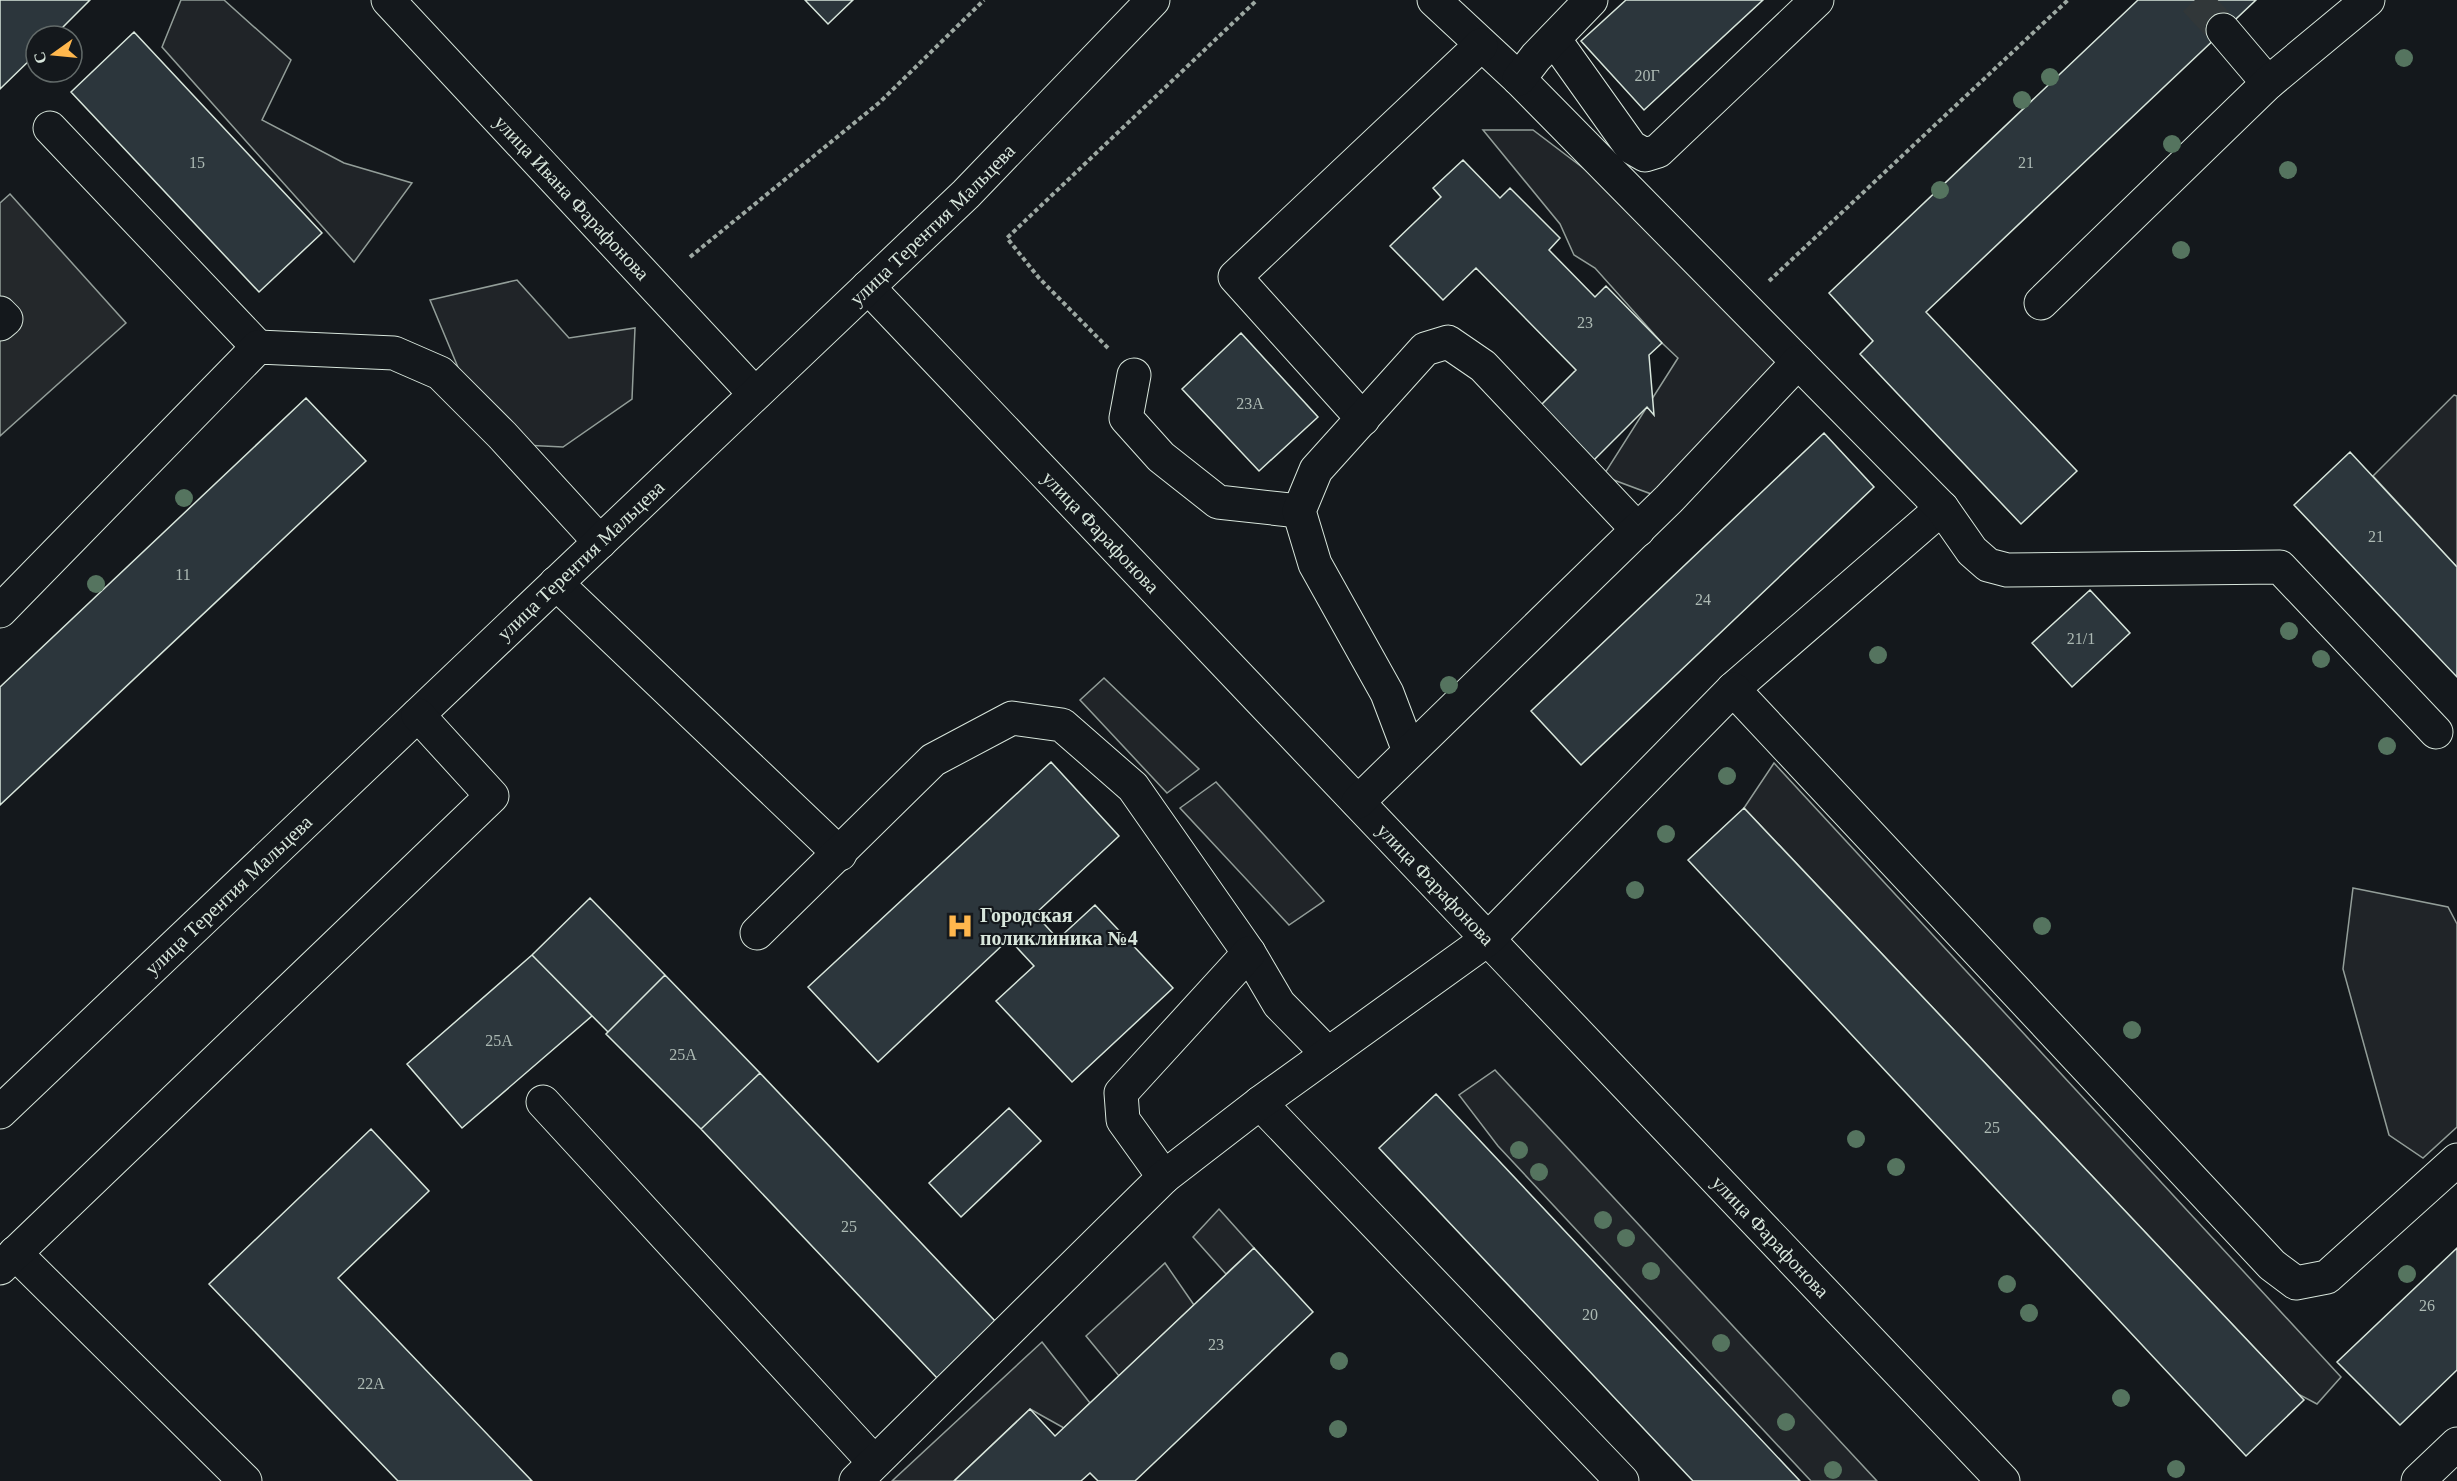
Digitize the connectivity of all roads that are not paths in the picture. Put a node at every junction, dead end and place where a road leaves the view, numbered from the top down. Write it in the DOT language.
graph roads {
  1 [pos="388,0"];
  2 [pos="1434,0"];
  3 [pos="1591,0"];
  4 [pos="1817,0"];
  5 [pos="2368,0"];
  6 [pos="1146,2"];
  7 [pos="2223,30"];
  8 [pos="1554,39"];
  9 [pos="1481,45"];
  10 [pos="1519,79"];
  11 [pos="2268,83"];
  12 [pos="50,128"];
  13 [pos="868,287"];
  14 [pos="2041,303"];
  15 [pos="0,313"];
  16 [pos="0,324"];
  17 [pos="258,347"];
  18 [pos="1798,362"];
  19 [pos="1134,375"];
  20 [pos="755,394"];
  21 [pos="1363,419"];
  22 [pos="1942,508"];
  23 [pos="1299,511"];
  24 [pos="1638,530"];
  25 [pos="600,542"];
  26 [pos="556,584"];
  27 [pos="0,611"];
  28 [pos="1733,689"];
  29 [pos="418,715"];
  30 [pos="2436,732"];
  31 [pos="1409,751"];
  32 [pos="1358,802"];
  33 [pos="840,854"];
  34 [pos="758,933"];
  35 [pos="1488,939"];
  36 [pos="1250,953"];
  37 [pos="1328,1054"];
  38 [pos="543,1102"];
  39 [pos="1260,1103"];
  40 [pos="0,1112"];
  41 [pos="2457,1160"];
  42 [pos="1164,1177"];
  43 [pos="8,1260"];
  44 [pos="2457,1444"];
  45 [pos="865,1471"];
  46 [pos="245,1481"];
  47 [pos="1622,1481"];
  48 [pos="2003,1481"];
  49 [pos="2418,1481"];
  1 -- 20 [label="street, улица Ивана Фарафонова"];
  2 -- 9 [label="street"];
  3 -- 8 [label="street"];
  4 -- 8 [label="street"];
  5 -- 11 [label="street"];
  6 -- 13 [label="street, улица Терентия Мальцева"];
  7 -- 11 [label="street"];
  8 -- 10 [label="street"];
  9 -- 10 [label="street"];
  9 -- 21 [label="street"];
  10 -- 18 [label="street"];
  11 -- 14 [label="street"];
  12 -- 17 [label="street"];
  13 -- 20 [label="street, улица Терентия Мальцева"];
  13 -- 32 [label="street, улица Фарафонова"];
  15 -- 16 [label="street"];
  17 -- 25 [label="street"];
  17 -- 27 [label="street"];
  18 -- 22 [label="street"];
  18 -- 24 [label="street"];
  19 -- 23 [label="street"];
  20 -- 25 [label="street, улица Терентия Мальцева"];
  21 -- 23 [label="street"];
  21 -- 24 [label="street"];
  22 -- 28 [label="street"];
  22 -- 30 [label="street"];
  23 -- 31 [label="street"];
  24 -- 31 [label="street"];
  25 -- 26 [label="street, улица Терентия Мальцева"];
  26 -- 29 [label="street, улица Терентия Мальцева"];
  26 -- 33 [label="street"];
  28 -- 35 [label="street"];
  28 -- 41 [label="street"];
  29 -- 40 [label="street, улица Терентия Мальцева"];
  29 -- 43 [label="street"];
  31 -- 32 [label="street"];
  32 -- 35 [label="street, улица Фарафонова"];
  33 -- 34 [label="street"];
  33 -- 36 [label="street"];
  35 -- 37 [label="street"];
  35 -- 48 [label="street, улица Фарафонова"];
  36 -- 37 [label="street"];
  36 -- 42 [label="street"];
  37 -- 39 [label="street"];
  38 -- 45 [label="street"];
  39 -- 42 [label="street"];
  39 -- 47 [label="street"];
  42 -- 45 [label="street"];
  43 -- 46 [label="street"];
  44 -- 49 [label="street"];
}
